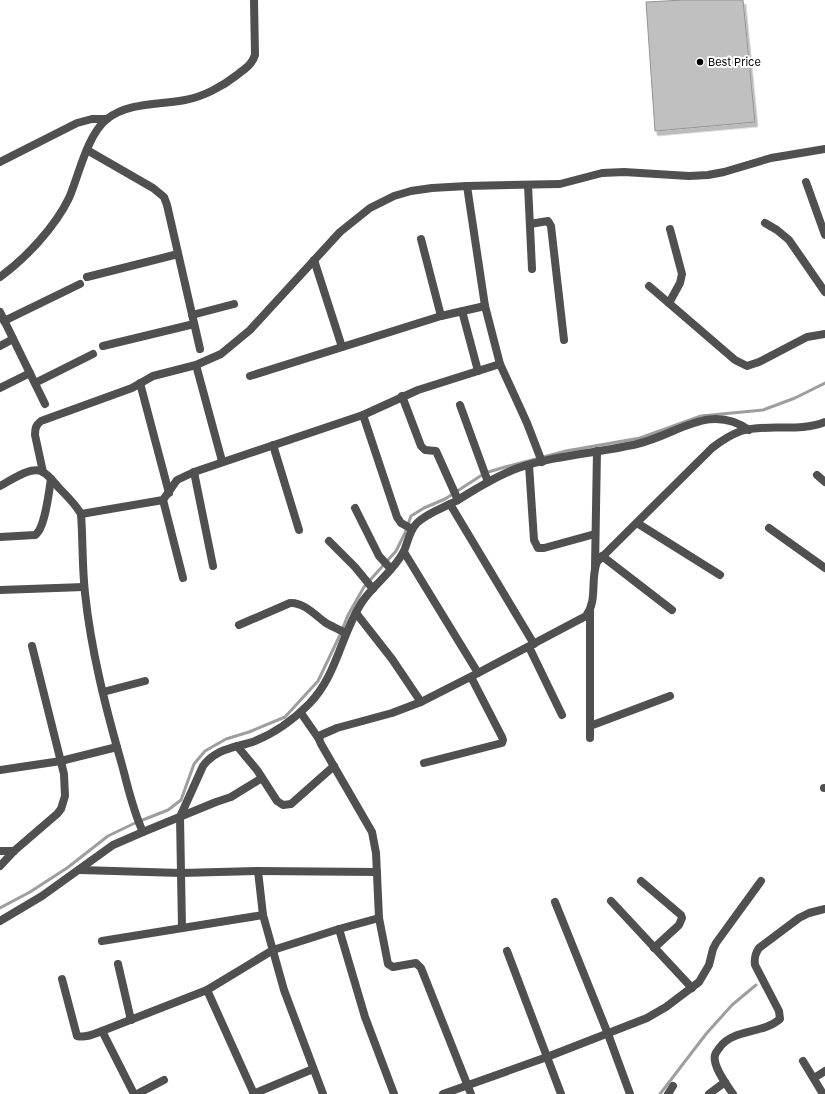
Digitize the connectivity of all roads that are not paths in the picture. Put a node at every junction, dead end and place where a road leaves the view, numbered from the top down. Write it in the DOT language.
graph roads {
  1 [pos="254,0"];
  2 [pos="107,120"];
  3 [pos="825,149"];
  4 [pos="87,150"];
  5 [pos="0,162"];
  6 [pos="806,182"];
  7 [pos="528,185"];
  8 [pos="467,186"];
  9 [pos="765,223"];
  10 [pos="530,224"];
  11 [pos="670,229"];
  12 [pos="825,235"];
  13 [pos="421,239"];
  14 [pos="178,254"];
  15 [pos="314,260"];
  16 [pos="532,268"];
  17 [pos="0,277"];
  18 [pos="87,277"];
  19 [pos="825,280"];
  20 [pos="80,284"];
  21 [pos="649,286"];
  22 [pos="824,291"];
  23 [pos="669,303"];
  24 [pos="234,304"];
  25 [pos="484,306"];
  26 [pos="462,311"];
  27 [pos="0,312"];
  28 [pos="192,315"];
  29 [pos="441,316"];
  30 [pos="4,321"];
  31 [pos="194,324"];
  32 [pos="825,334"];
  33 [pos="13,339"];
  34 [pos="564,340"];
  35 [pos="0,346"];
  36 [pos="103,346"];
  37 [pos="342,347"];
  38 [pos="200,349"];
  39 [pos="93,354"];
  40 [pos="500,364"];
  41 [pos="196,365"];
  42 [pos="478,371"];
  43 [pos="30,373"];
  44 [pos="250,376"];
  45 [pos="35,383"];
  46 [pos="140,383"];
  47 [pos="0,388"];
  48 [pos="402,396"];
  49 [pos="45,404"];
  50 [pos="460,405"];
  51 [pos="363,415"];
  52 [pos="825,422"];
  53 [pos="748,430"];
  54 [pos="273,445"];
  55 [pos="597,451"];
  56 [pos="540,458"];
  57 [pos="222,461"];
  58 [pos="529,465"];
  59 [pos="43,472"];
  60 [pos="194,472"];
  61 [pos="817,475"];
  62 [pos="486,476"];
  63 [pos="51,479"];
  64 [pos="825,482"];
  65 [pos="0,486"];
  66 [pos="169,493"];
  67 [pos="454,497"];
  68 [pos="163,500"];
  69 [pos="354,508"];
  70 [pos="81,514"];
  71 [pos="637,523"];
  72 [pos="408,528"];
  73 [pos="770,528"];
  74 [pos="299,530"];
  75 [pos="595,534"];
  76 [pos="0,537"];
  77 [pos="329,541"];
  78 [pos="404,552"];
  79 [pos="602,556"];
  80 [pos="387,565"];
  81 [pos="213,566"];
  82 [pos="595,568"];
  83 [pos="825,568"];
  84 [pos="720,575"];
  85 [pos="183,578"];
  86 [pos="84,587"];
  87 [pos="371,587"];
  88 [pos="0,590"];
  89 [pos="590,610"];
  90 [pos="672,610"];
  91 [pos="356,613"];
  92 [pos="239,625"];
  93 [pos="342,631"];
  94 [pos="532,645"];
  95 [pos="32,646"];
  96 [pos="475,675"];
  97 [pos="145,681"];
  98 [pos="103,692"];
  99 [pos="670,696"];
  100 [pos="421,702"];
  101 [pos="300,713"];
  102 [pos="562,715"];
  103 [pos="590,726"];
  104 [pos="590,738"];
  105 [pos="320,739"];
  106 [pos="237,746"];
  107 [pos="117,747"];
  108 [pos="61,761"];
  109 [pos="424,764"];
  110 [pos="334,766"];
  111 [pos="0,770"];
  112 [pos="262,778"];
  113 [pos="180,817"];
  114 [pos="142,830"];
  115 [pos="0,851"];
  116 [pos="14,851"];
  117 [pos="0,866"];
  118 [pos="80,870"];
  119 [pos="258,871"];
  120 [pos="181,872"];
  121 [pos="377,872"];
  122 [pos="641,881"];
  123 [pos="761,881"];
  124 [pos="611,901"];
  125 [pos="555,902"];
  126 [pos="825,910"];
  127 [pos="263,915"];
  128 [pos="379,918"];
  129 [pos="0,921"];
  130 [pos="182,928"];
  131 [pos="339,929"];
  132 [pos="102,941"];
  133 [pos="654,948"];
  134 [pos="273,950"];
  135 [pos="506,951"];
  136 [pos="118,964"];
  137 [pos="62,979"];
  138 [pos="692,988"];
  139 [pos="207,990"];
  140 [pos="131,1020"];
  141 [pos="102,1032"];
  142 [pos="608,1034"];
  143 [pos="547,1057"];
  144 [pos="803,1061"];
  145 [pos="313,1069"];
  146 [pos="825,1071"];
  147 [pos="814,1078"];
  148 [pos="164,1080"];
  149 [pos="725,1082"];
  150 [pos="468,1086"];
  151 [pos="673,1086"];
  152 [pos="134,1094"];
  153 [pos="137,1094"];
  154 [pos="253,1094"];
  155 [pos="323,1094"];
  156 [pos="394,1094"];
  157 [pos="443,1094"];
  158 [pos="471,1094"];
  159 [pos="561,1094"];
  160 [pos="630,1094"];
  161 [pos="668,1094"];
  162 [pos="708,1094"];
  163 [pos="733,1094"];
  164 [pos="823,1094"];
  1 -- 2 [label="street"];
  2 -- 4 [label="street"];
  2 -- 5 [label="street"];
  3 -- 7 [label="street"];
  4 -- 14 [label="street"];
  4 -- 17 [label="street"];
  6 -- 12 [label="street"];
  7 -- 8 [label="street"];
  7 -- 10 [label="street"];
  8 -- 15 [label="street"];
  8 -- 25 [label="street"];
  9 -- 22 [label="street"];
  10 -- 16 [label="street"];
  10 -- 34 [label="street"];
  11 -- 23 [label="street"];
  13 -- 29 [label="street"];
  14 -- 18 [label="street"];
  14 -- 28 [label="street"];
  15 -- 37 [label="street"];
  15 -- 41 [label="street"];
  19 -- 22 [label="street"];
  20 -- 30 [label="street"];
  21 -- 23 [label="street"];
  23 -- 32 [label="street"];
  24 -- 28 [label="street"];
  25 -- 26 [label="street"];
  25 -- 40 [label="street"];
  26 -- 29 [label="street"];
  26 -- 42 [label="street"];
  27 -- 30 [label="street"];
  28 -- 31 [label="street"];
  29 -- 37 [label="street"];
  30 -- 33 [label="street"];
  31 -- 36 [label="street"];
  31 -- 38 [label="street"];
  33 -- 35 [label="street"];
  33 -- 43 [label="street"];
  37 -- 44 [label="street"];
  39 -- 45 [label="street"];
  40 -- 42 [label="street"];
  40 -- 56 [label="street"];
  41 -- 46 [label="street"];
  41 -- 57 [label="street"];
  42 -- 48 [label="street"];
  43 -- 45 [label="street"];
  43 -- 47 [label="street"];
  45 -- 49 [label="street"];
  46 -- 59 [label="street"];
  46 -- 66 [label="street"];
  48 -- 51 [label="street"];
  48 -- 67 [label="street"];
  50 -- 62 [label="street"];
  51 -- 54 [label="street"];
  51 -- 72 [label="street"];
  52 -- 53 [label="street"];
  53 -- 55 [label="street"];
  53 -- 71 [label="street"];
  54 -- 57 [label="street"];
  54 -- 74 [label="street"];
  55 -- 56 [label="street"];
  55 -- 75 [label="street"];
  56 -- 58 [label="street"];
  57 -- 60 [label="street"];
  58 -- 62 [label="street"];
  58 -- 75 [label="street"];
  59 -- 63 [label="street"];
  59 -- 65 [label="street"];
  60 -- 66 [label="street"];
  60 -- 81 [label="street"];
  61 -- 64 [label="street"];
  62 -- 67 [label="street"];
  63 -- 70 [label="street"];
  63 -- 76 [label="street"];
  66 -- 68 [label="street"];
  67 -- 72 [label="street"];
  67 -- 94 [label="street"];
  68 -- 70 [label="street"];
  68 -- 85 [label="street"];
  69 -- 80 [label="street"];
  70 -- 86 [label="street"];
  71 -- 79 [label="street"];
  71 -- 84 [label="street"];
  72 -- 78 [label="street"];
  73 -- 83 [label="street"];
  75 -- 82 [label="street"];
  77 -- 87 [label="street"];
  78 -- 80 [label="street"];
  78 -- 96 [label="street"];
  79 -- 82 [label="street"];
  79 -- 90 [label="street"];
  80 -- 87 [label="street"];
  82 -- 89 [label="street"];
  86 -- 88 [label="street"];
  86 -- 98 [label="street"];
  87 -- 91 [label="street"];
  89 -- 94 [label="street"];
  89 -- 103 [label="street"];
  91 -- 93 [label="street"];
  91 -- 100 [label="street"];
  92 -- 93 [label="street"];
  93 -- 101 [label="street"];
  94 -- 96 [label="street"];
  94 -- 102 [label="street"];
  95 -- 108 [label="street"];
  96 -- 100 [label="street"];
  96 -- 109 [label="street"];
  97 -- 98 [label="street"];
  98 -- 107 [label="street"];
  99 -- 103 [label="street"];
  100 -- 105 [label="street"];
  101 -- 105 [label="street"];
  101 -- 106 [label="street"];
  103 -- 104 [label="street"];
  105 -- 110 [label="street"];
  106 -- 112 [label="street"];
  106 -- 113 [label="street"];
  107 -- 108 [label="street"];
  107 -- 114 [label="street"];
  108 -- 111 [label="street"];
  108 -- 116 [label="street"];
  110 -- 112 [label="street"];
  110 -- 121 [label="street"];
  112 -- 113 [label="street"];
  113 -- 114 [label="street"];
  113 -- 120 [label="street"];
  114 -- 118 [label="street"];
  115 -- 116 [label="street"];
  116 -- 117 [label="street"];
  118 -- 120 [label="street"];
  118 -- 129 [label="street"];
  119 -- 120 [label="street"];
  119 -- 121 [label="street"];
  119 -- 127 [label="street"];
  120 -- 130 [label="street"];
  121 -- 128 [label="street"];
  122 -- 133 [label="street"];
  123 -- 138 [label="street"];
  124 -- 133 [label="street"];
  125 -- 142 [label="street"];
  126 -- 149 [label="street"];
  127 -- 130 [label="street"];
  127 -- 134 [label="street"];
  128 -- 131 [label="street"];
  128 -- 150 [label="street"];
  130 -- 132 [label="street"];
  131 -- 134 [label="street"];
  131 -- 156 [label="street"];
  133 -- 138 [label="street"];
  134 -- 139 [label="street"];
  134 -- 145 [label="street"];
  135 -- 143 [label="street"];
  136 -- 140 [label="street"];
  137 -- 141 [label="street"];
  138 -- 142 [label="street"];
  139 -- 140 [label="street"];
  139 -- 154 [label="street"];
  140 -- 141 [label="street"];
  141 -- 152 [label="street"];
  142 -- 143 [label="street"];
  142 -- 160 [label="street"];
  143 -- 150 [label="street"];
  143 -- 159 [label="street"];
  144 -- 147 [label="street"];
  145 -- 154 [label="street"];
  145 -- 155 [label="street"];
  146 -- 147 [label="street"];
  147 -- 164 [label="street"];
  148 -- 153 [label="street"];
  149 -- 162 [label="street"];
  149 -- 163 [label="street"];
  150 -- 157 [label="street"];
  150 -- 158 [label="street"];
  151 -- 161 [label="street"];
}
